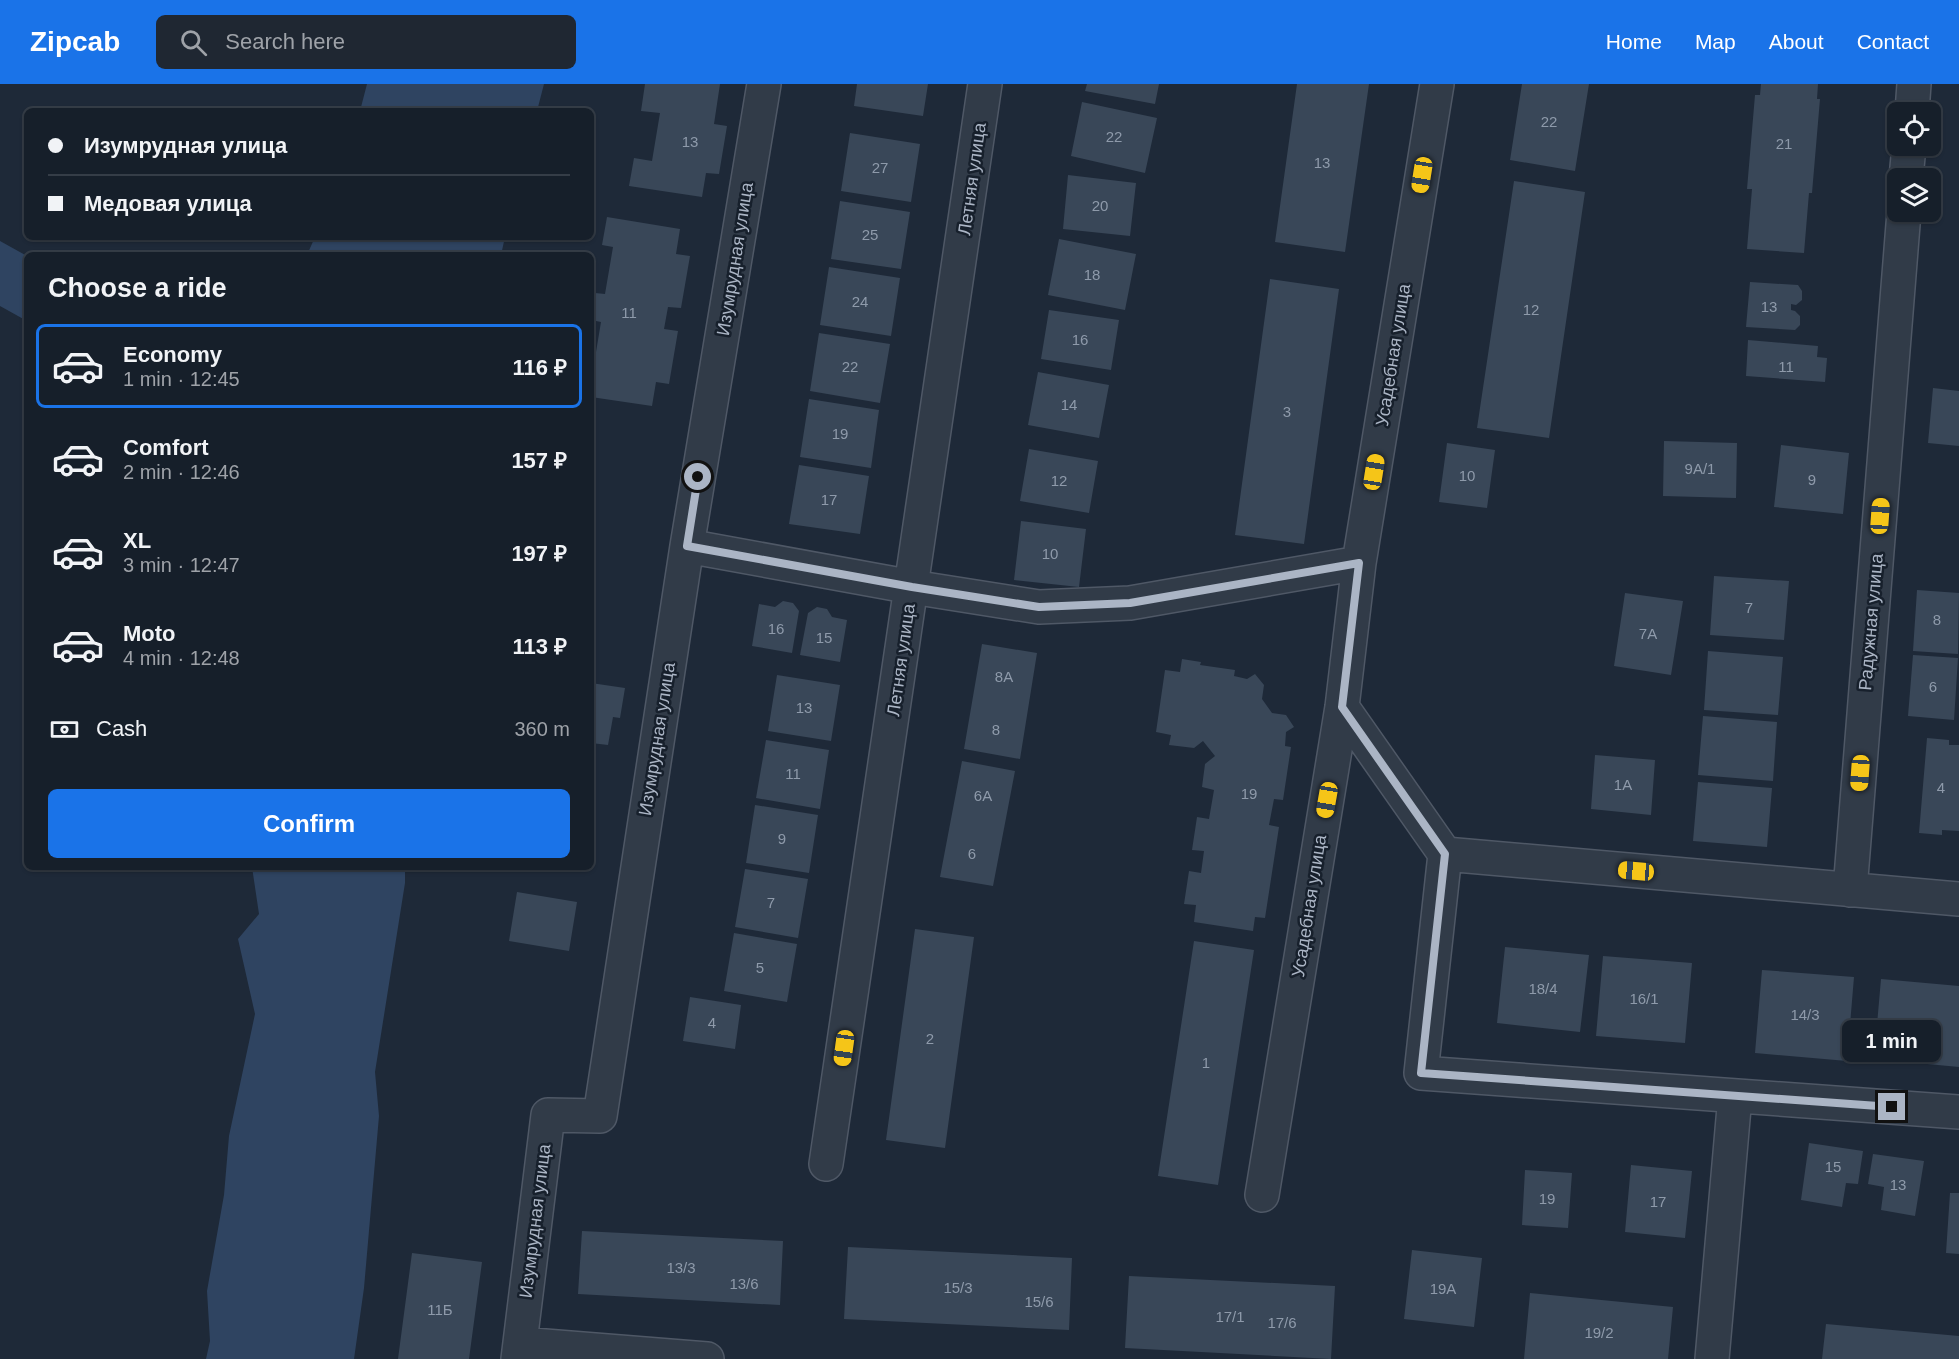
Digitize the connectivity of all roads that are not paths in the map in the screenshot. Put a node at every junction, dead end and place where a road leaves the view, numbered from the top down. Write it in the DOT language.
graph roads {
  1 [pos="764,84"];
  2 [pos="985,84"];
  3 [pos="1437,84"];
  4 [pos="1914,84"];
  5 [pos="1913,102"];
  6 [pos="1903,222"];
  7 [pos="687,546"];
  8 [pos="1359,563"];
  9 [pos="912,587"];
  10 [pos="1342,707"];
  11 [pos="1445,854"];
  12 [pos="1850,890"];
  13 [pos="1959,899"];
  14 [pos="1735,1096"];
  15 [pos="1959,1112"];
  16 [pos="826,1164"];
  17 [pos="1262,1195"];
  18 [pos="519,1351"];
  19 [pos="706,1359"];
  20 [pos="1712,1359"];
  1 -- 7 [label="street, Изумрудная улица"];
  2 -- 9 [label="street, Летняя улица"];
  3 -- 8 [label="street, Усадебная улица"];
  4 -- 5 [label="street"];
  6 -- 12 [label="street, Радужная улица"];
  7 -- 9 [label="street"];
  7 -- 18 [label="street, Изумрудная улица"];
  8 -- 9 [label="street"];
  8 -- 10 [label="street, Усадебная улица"];
  9 -- 16 [label="street, Летняя улица"];
  10 -- 11 [label="street"];
  10 -- 17 [label="street, Усадебная улица"];
  11 -- 12 [label="street"];
  11 -- 14 [label="street"];
  12 -- 13 [label="street"];
  14 -- 15 [label="street"];
  14 -- 20 [label="street"];
  18 -- 19 [label="street"];
}
